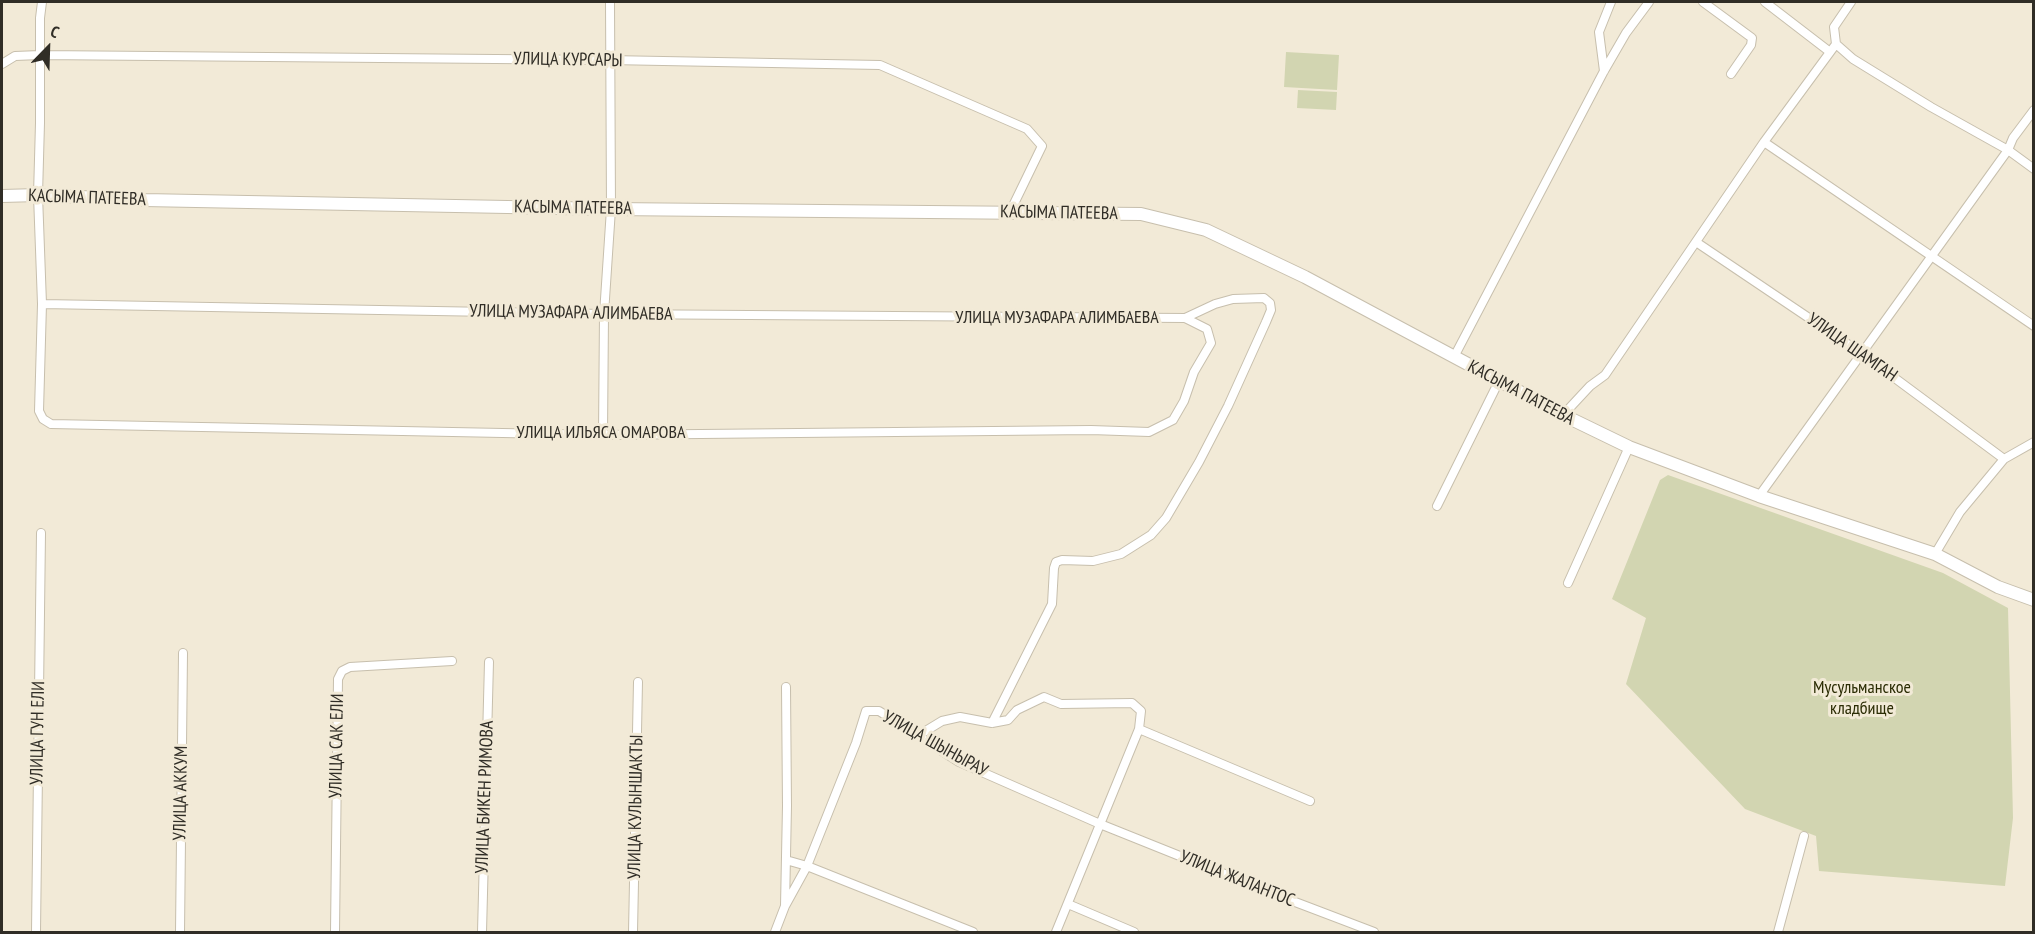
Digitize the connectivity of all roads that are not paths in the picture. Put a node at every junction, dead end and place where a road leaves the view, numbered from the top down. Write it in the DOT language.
graph roads {
  1 [pos="42,2"];
  2 [pos="610,2"];
  3 [pos="1611,2"];
  4 [pos="1649,2"];
  5 [pos="1703,2"];
  6 [pos="1766,2"];
  7 [pos="1851,2"];
  8 [pos="1836,44"];
  9 [pos="1830,52"];
  10 [pos="40,55"];
  11 [pos="609,60"];
  12 [pos="2,64"];
  13 [pos="1604,71"];
  14 [pos="1731,74"];
  15 [pos="2034,110"];
  16 [pos="1764,142"];
  17 [pos="2008,150"];
  18 [pos="2034,169"];
  19 [pos="38,195"];
  20 [pos="2,196"];
  21 [pos="611,209"];
  22 [pos="1010,212"];
  23 [pos="1696,242"];
  24 [pos="1931,256"];
  25 [pos="42,304"];
  26 [pos="604,314"];
  27 [pos="1185,318"];
  28 [pos="2034,326"];
  29 [pos="1207,328"];
  30 [pos="1861,353"];
  31 [pos="1454,357"];
  32 [pos="1499,381"];
  33 [pos="1563,415"];
  34 [pos="603,435"];
  35 [pos="2034,442"];
  36 [pos="1629,447"];
  37 [pos="2004,459"];
  38 [pos="1759,496"];
  39 [pos="1437,506"];
  40 [pos="41,533"];
  41 [pos="1935,554"];
  42 [pos="1568,583"];
  43 [pos="2034,600"];
  44 [pos="183,653"];
  45 [pos="452,661"];
  46 [pos="489,662"];
  47 [pos="638,682"];
  48 [pos="786,687"];
  49 [pos="992,723"];
  50 [pos="1139,729"];
  51 [pos="919,735"];
  52 [pos="1310,801"];
  53 [pos="1100,824"];
  54 [pos="1804,836"];
  55 [pos="786,860"];
  56 [pos="807,866"];
  57 [pos="1068,904"];
  58 [pos="784,906"];
  59 [pos="36,933"];
  60 [pos="180,933"];
  61 [pos="335,933"];
  62 [pos="482,933"];
  63 [pos="633,933"];
  64 [pos="775,933"];
  65 [pos="973,933"];
  66 [pos="1056,933"];
  67 [pos="1134,933"];
  68 [pos="1374,933"];
  69 [pos="1778,933"];
  1 -- 10 [label="street"];
  2 -- 11 [label="street"];
  3 -- 13 [label="street"];
  4 -- 13 [label="street"];
  5 -- 14 [label="street"];
  6 -- 9 [label="street"];
  7 -- 8 [label="street"];
  8 -- 9 [label="street"];
  8 -- 17 [label="street"];
  9 -- 16 [label="street"];
  10 -- 11 [label="street, УЛИЦА КУРСАРЫ"];
  10 -- 12 [label="street, УЛИЦА КУРСАРЫ"];
  10 -- 19 [label="street"];
  11 -- 21 [label="street"];
  11 -- 22 [label="street, УЛИЦА КУРСАРЫ"];
  13 -- 31 [label="street"];
  15 -- 17 [label="street"];
  16 -- 23 [label="street"];
  16 -- 24 [label="street"];
  17 -- 18 [label="street"];
  17 -- 24 [label="street"];
  19 -- 20 [label="main road, КАСЫМА ПАТЕЕВА"];
  19 -- 21 [label="main road, КАСЫМА ПАТЕЕВА"];
  19 -- 25 [label="street"];
  21 -- 22 [label="main road, КАСЫМА ПАТЕЕВА"];
  21 -- 26 [label="street"];
  22 -- 31 [label="main road, КАСЫМА ПАТЕЕВА"];
  23 -- 30 [label="street, УЛИЦА ШАМГАН"];
  23 -- 33 [label="street"];
  24 -- 28 [label="street"];
  24 -- 30 [label="street"];
  25 -- 26 [label="street, УЛИЦА МУЗАФАРА АЛИМБАЕВА"];
  25 -- 34 [label="street, УЛИЦА ИЛЬЯСА ОМАРОВА"];
  26 -- 27 [label="street, УЛИЦА МУЗАФАРА АЛИМБАЕВА"];
  26 -- 34 [label="street"];
  27 -- 29 [label="street, УЛИЦА МУЗАФАРА АЛИМБАЕВА"];
  27 -- 49 [label="street"];
  29 -- 34 [label="street, УЛИЦА ИЛЬЯСА ОМАРОВА"];
  30 -- 37 [label="street, УЛИЦА ШАМГАН"];
  30 -- 38 [label="street"];
  31 -- 32 [label="main road, КАСЫМА ПАТЕЕВА"];
  32 -- 33 [label="main road, КАСЫМА ПАТЕЕВА"];
  32 -- 39 [label="street"];
  33 -- 36 [label="main road, КАСЫМА ПАТЕЕВА"];
  35 -- 37 [label="street"];
  36 -- 38 [label="main road, КАСЫМА ПАТЕЕВА"];
  36 -- 42 [label="street"];
  37 -- 41 [label="street"];
  38 -- 41 [label="main road, КАСЫМА ПАТЕЕВА"];
  40 -- 59 [label="street, УЛИЦА ГУН ЕЛИ"];
  41 -- 43 [label="main road, КАСЫМА ПАТЕЕВА"];
  44 -- 60 [label="street, УЛИЦА АККУМ"];
  45 -- 61 [label="street, УЛИЦА САК ЕЛИ"];
  46 -- 62 [label="street, УЛИЦА БИКЕН РИМОВА"];
  47 -- 63 [label="street, УЛИЦА КУЛЫНШАКТЫ"];
  48 -- 55 [label="street"];
  49 -- 50 [label="street"];
  49 -- 51 [label="street"];
  50 -- 52 [label="street"];
  50 -- 53 [label="street"];
  51 -- 53 [label="street, УЛИЦА ШЫНЫРАУ"];
  51 -- 56 [label="street, УЛИЦА ШЫНЫРАУ"];
  53 -- 57 [label="street"];
  53 -- 68 [label="street, УЛИЦА ЖАЛАНТОС"];
  54 -- 69 [label="street"];
  55 -- 56 [label="street"];
  55 -- 58 [label="street"];
  56 -- 58 [label="street"];
  56 -- 65 [label="street"];
  57 -- 66 [label="street"];
  57 -- 67 [label="street"];
  58 -- 64 [label="street"];
}
